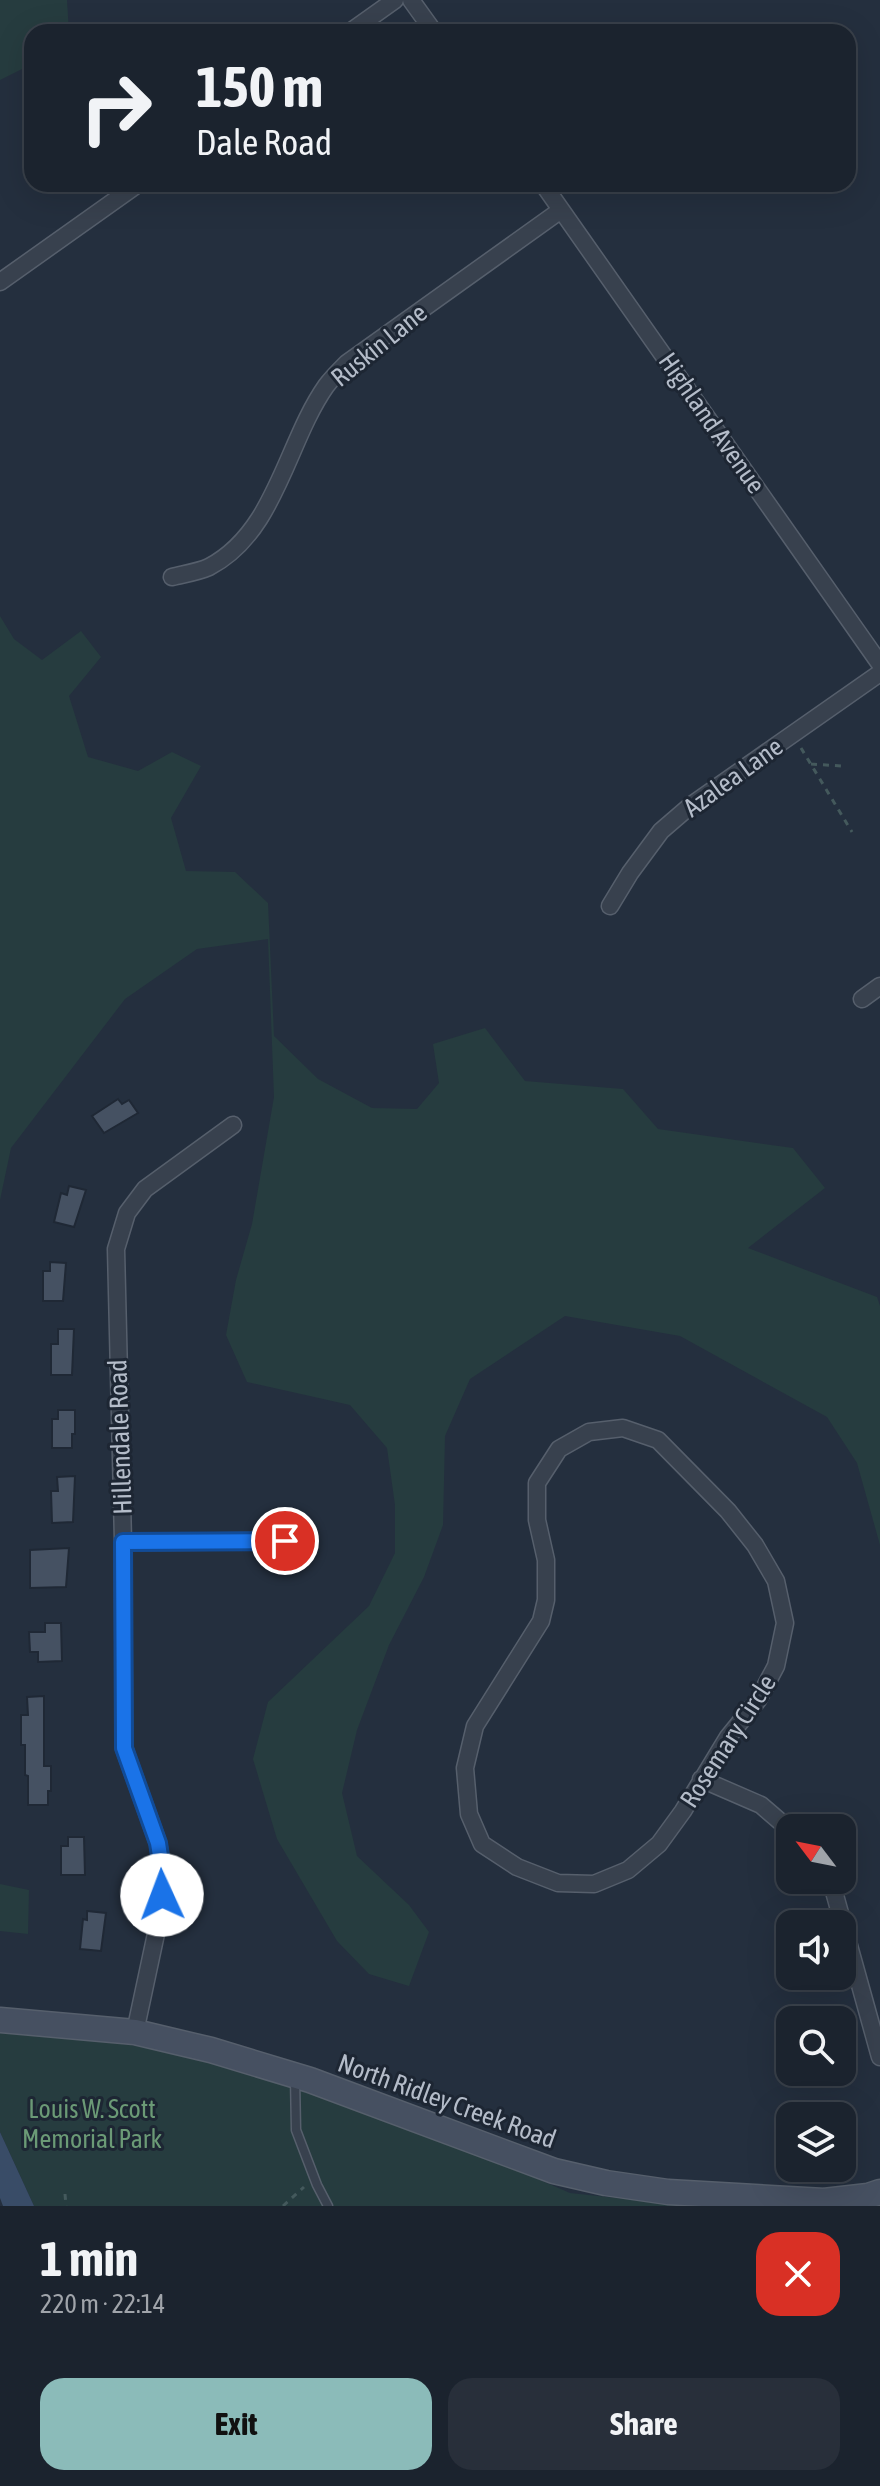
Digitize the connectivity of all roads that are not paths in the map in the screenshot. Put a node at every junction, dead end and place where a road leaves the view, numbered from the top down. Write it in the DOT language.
graph roads {
  1 [pos="395,0"];
  2 [pos="411,0"];
  3 [pos="361,24"];
  4 [pos="428,24"];
  5 [pos="127,192"];
  6 [pos="549,192"];
  7 [pos="561,210"];
  8 [pos="0,282"];
  9 [pos="172,577"];
  10 [pos="880,664"];
  11 [pos="880,673"];
  12 [pos="610,906"];
  13 [pos="880,986"];
  14 [pos="862,999"];
  15 [pos="233,1125"];
  16 [pos="285,1541"];
  17 [pos="123,1542"];
  18 [pos="701,1779"];
  19 [pos="776,1818"];
  20 [pos="835,1894"];
  21 [pos="0,2020"];
  22 [pos="135,2032"];
  23 [pos="880,2057"];
  24 [pos="295,2076"];
  25 [pos="880,2192"];
  26 [pos="328,2206"];
  1 -- 3 [label="street"];
  2 -- 4 [label="street"];
  5 -- 8 [label="street"];
  6 -- 7 [label="street, Highland Avenue"];
  7 -- 9 [label="street, Ruskin Lane"];
  7 -- 10 [label="street, Highland Avenue"];
  11 -- 12 [label="street, Azalea Lane"];
  13 -- 14 [label="street"];
  15 -- 17 [label="street, Hillendale Road"];
  16 -- 17 [label="street"];
  17 -- 22 [label="street, Hillendale Road"];
  18 -- 18 [label="street, Rosemary Circle"];
  18 -- 19 [label="street"];
  20 -- 23 [label="street"];
  21 -- 22 [label="street, North Ridley Creek Road"];
  22 -- 24 [label="street, North Ridley Creek Road"];
  24 -- 25 [label="street, North Ridley Creek Road"];
  24 -- 26 [label="lane"];
}
